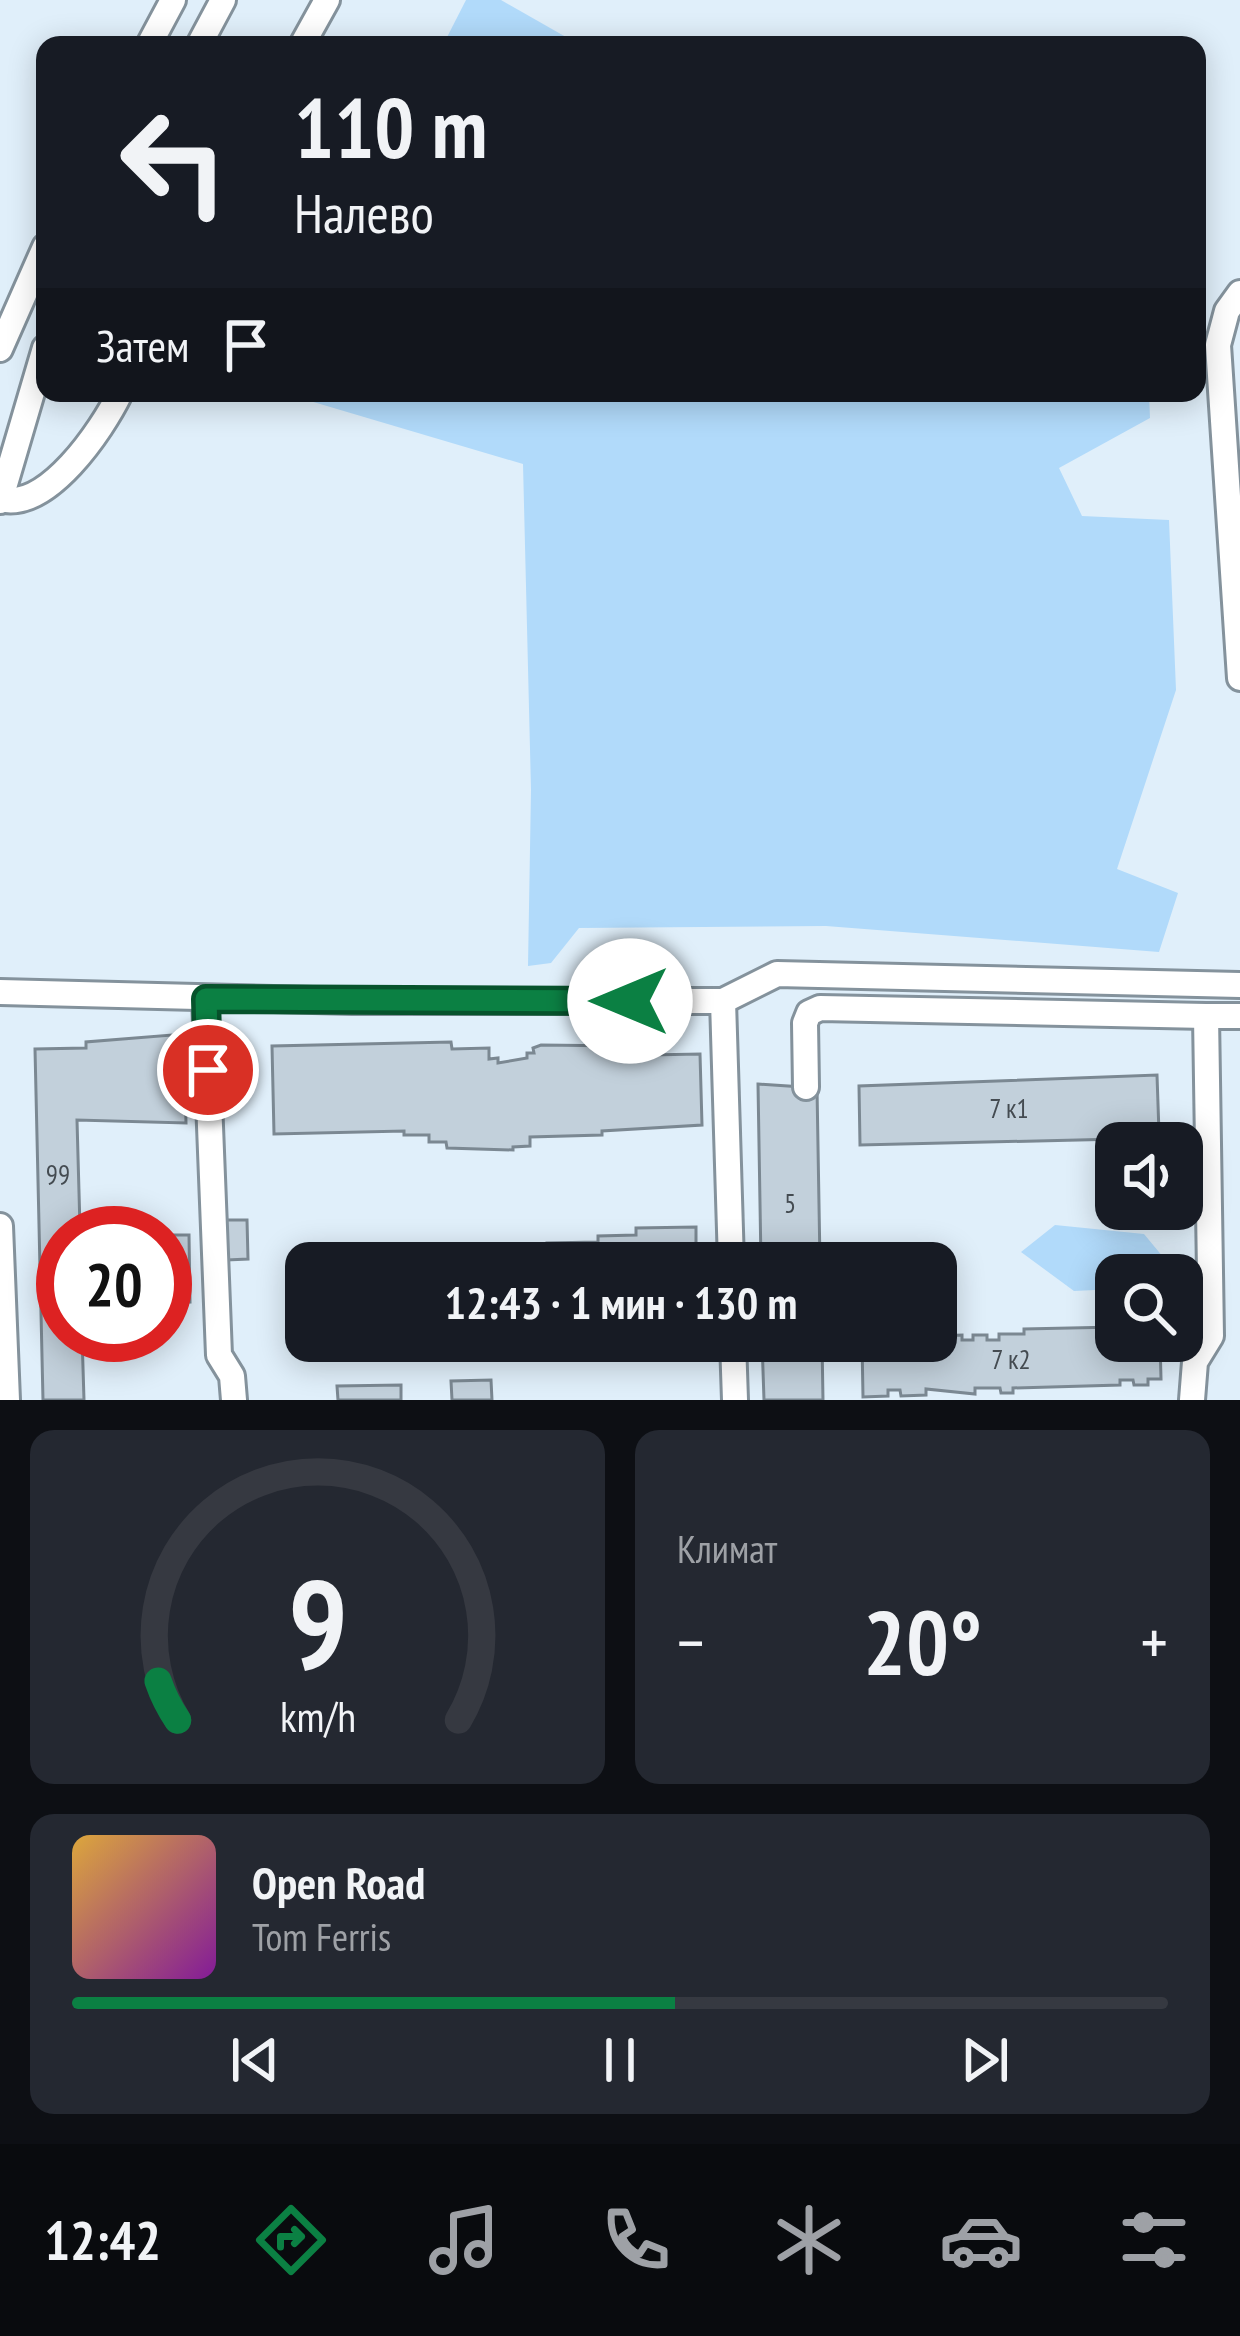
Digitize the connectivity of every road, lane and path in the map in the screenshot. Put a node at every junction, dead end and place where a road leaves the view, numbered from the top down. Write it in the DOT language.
graph roads {
  1 [pos="173,0"];
  2 [pos="223,0"];
  3 [pos="327,0"];
  4 [pos="154,36"];
  5 [pos="204,36"];
  6 [pos="307,36"];
  7 [pos="36,267"];
  8 [pos="1240,293"];
  9 [pos="0,349"];
  10 [pos="36,378"];
  11 [pos="116,402"];
  12 [pos="0,500"];
  13 [pos="1240,678"];
  14 [pos="1240,985"];
  15 [pos="0,992"];
  16 [pos="206,999"];
  17 [pos="723,1001"];
  18 [pos="1206,1016"];
  19 [pos="1240,1016"];
  20 [pos="806,1087"];
  21 [pos="0,1226"];
  22 [pos="730,1242"];
  23 [pos="733,1362"];
  24 [pos="4,1395"];
  25 [pos="233,1400"];
  26 [pos="734,1400"];
  27 [pos="1192,1400"];
  1 -- 4 [label="street"];
  2 -- 5 [label="street"];
  3 -- 6 [label="street"];
  7 -- 9 [label="street"];
  8 -- 13 [label="street"];
  10 -- 12 [label="street"];
  11 -- 12 [label="street"];
  14 -- 17 [label="street"];
  15 -- 16 [label="street"];
  16 -- 17 [label="street"];
  16 -- 25 [label="street"];
  17 -- 22 [label="street"];
  18 -- 19 [label="street"];
  18 -- 20 [label="street"];
  18 -- 27 [label="street"];
  21 -- 24 [label="street"];
  23 -- 26 [label="street"];
}
